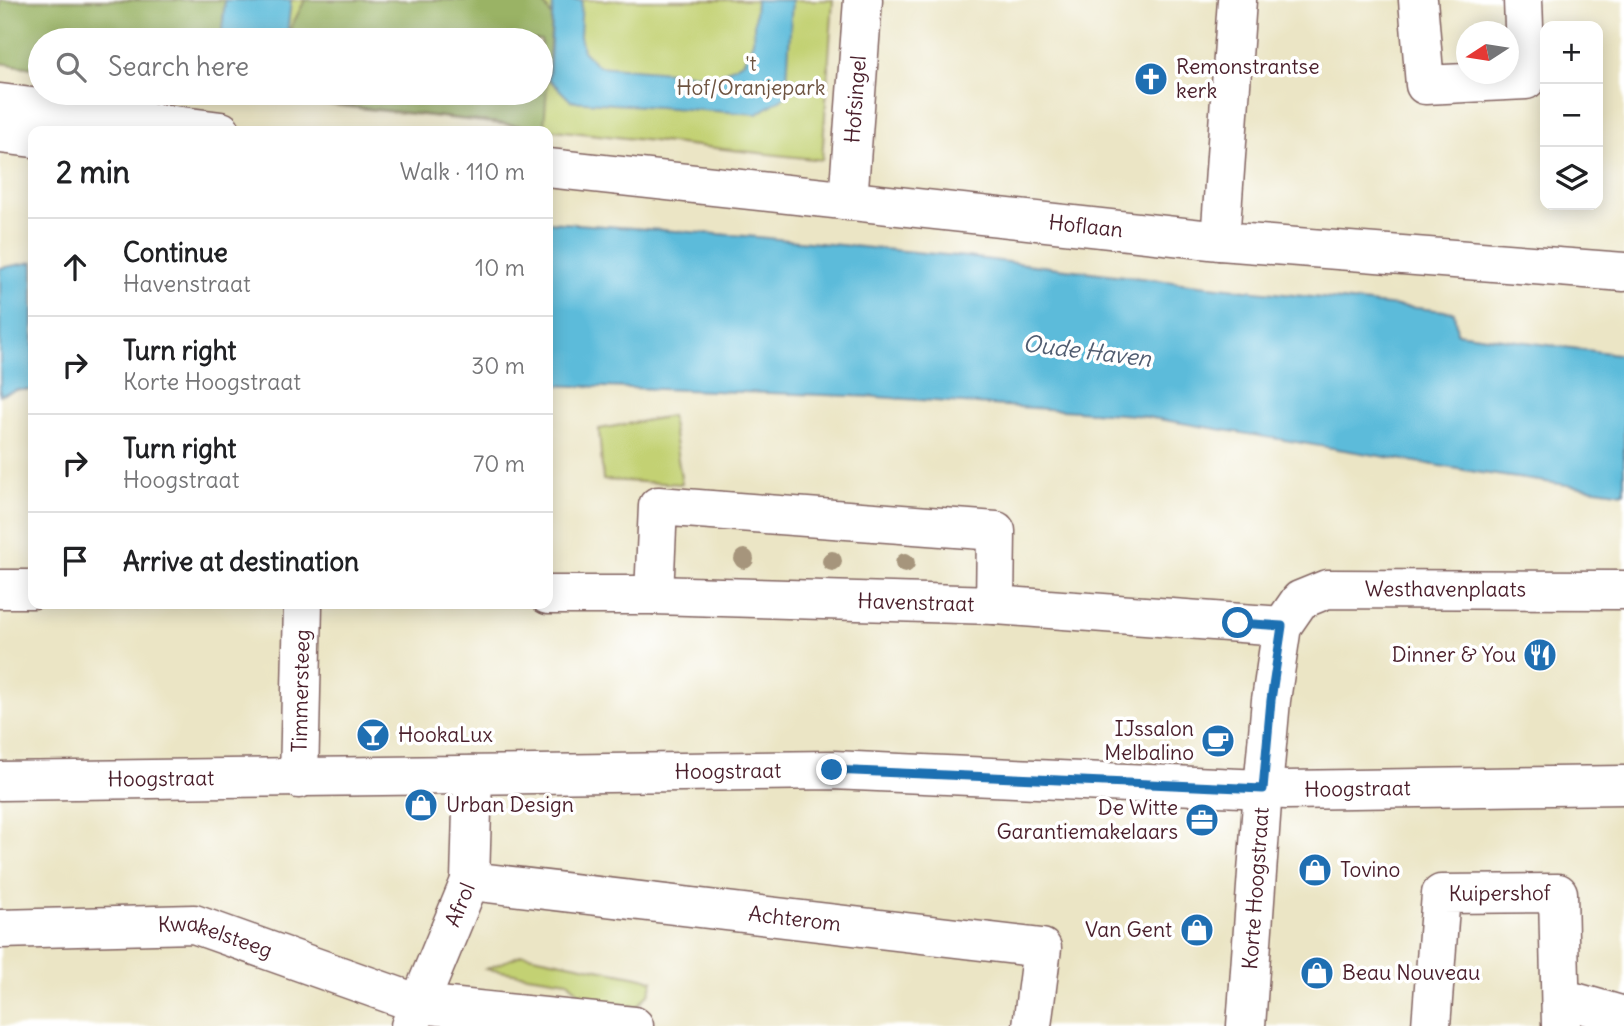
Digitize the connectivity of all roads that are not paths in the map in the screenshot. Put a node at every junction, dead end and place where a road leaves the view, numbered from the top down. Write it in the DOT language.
graph roads {
  1 [pos="863,0"];
  2 [pos="1237,0"];
  3 [pos="1418,0"];
  4 [pos="1523,0"];
  5 [pos="0,103"];
  6 [pos="182,126"];
  7 [pos="0,134"];
  8 [pos="28,137"];
  9 [pos="553,168"];
  10 [pos="848,201"];
  11 [pos="1220,241"];
  12 [pos="1624,272"];
  13 [pos="0,589"];
  14 [pos="28,589"];
  15 [pos="1624,590"];
  16 [pos="553,595"];
  17 [pos="654,595"];
  18 [pos="995,606"];
  19 [pos="303,609"];
  20 [pos="1282,626"];
  21 [pos="473,775"];
  22 [pos="299,779"];
  23 [pos="0,781"];
  24 [pos="1624,785"];
  25 [pos="1263,789"];
  26 [pos="470,881"];
  27 [pos="0,929"];
  28 [pos="1561,1012"];
  29 [pos="1618,1014"];
  30 [pos="415,1015"];
  31 [pos="634,1026"];
  32 [pos="1032,1026"];
  33 [pos="1245,1026"];
  34 [pos="1431,1026"];
  1 -- 10 [label="street, Hofsingel"];
  2 -- 11 [label="street"];
  3 -- 4 [label="street"];
  5 -- 6 [label="street"];
  7 -- 8 [label="street"];
  9 -- 10 [label="street, Hoflaan"];
  10 -- 11 [label="street, Hoflaan"];
  11 -- 12 [label="street, Hoflaan"];
  13 -- 14 [label="street"];
  15 -- 20 [label="street, Westhavenplaats"];
  16 -- 17 [label="street, Havenstraat"];
  17 -- 18 [label="street, Havenstraat"];
  17 -- 18 [label="street"];
  18 -- 20 [label="street, Havenstraat"];
  19 -- 22 [label="street, Timmersteeg"];
  20 -- 25 [label="street, Korte Hoogstraat"];
  21 -- 22 [label="street, Hoogstraat"];
  21 -- 25 [label="street, Hoogstraat"];
  21 -- 26 [label="street, Afrol"];
  22 -- 23 [label="street, Hoogstraat"];
  24 -- 25 [label="street, Hoogstraat"];
  25 -- 33 [label="street, Korte Hoogstraat"];
  26 -- 30 [label="street, Afrol"];
  26 -- 32 [label="street, Achterom"];
  27 -- 30 [label="street, Kwakelsteeg"];
  28 -- 29 [label="street"];
  28 -- 34 [label="street, Kuipershof"];
  30 -- 31 [label="street, Kwakelsteeg"];
}
